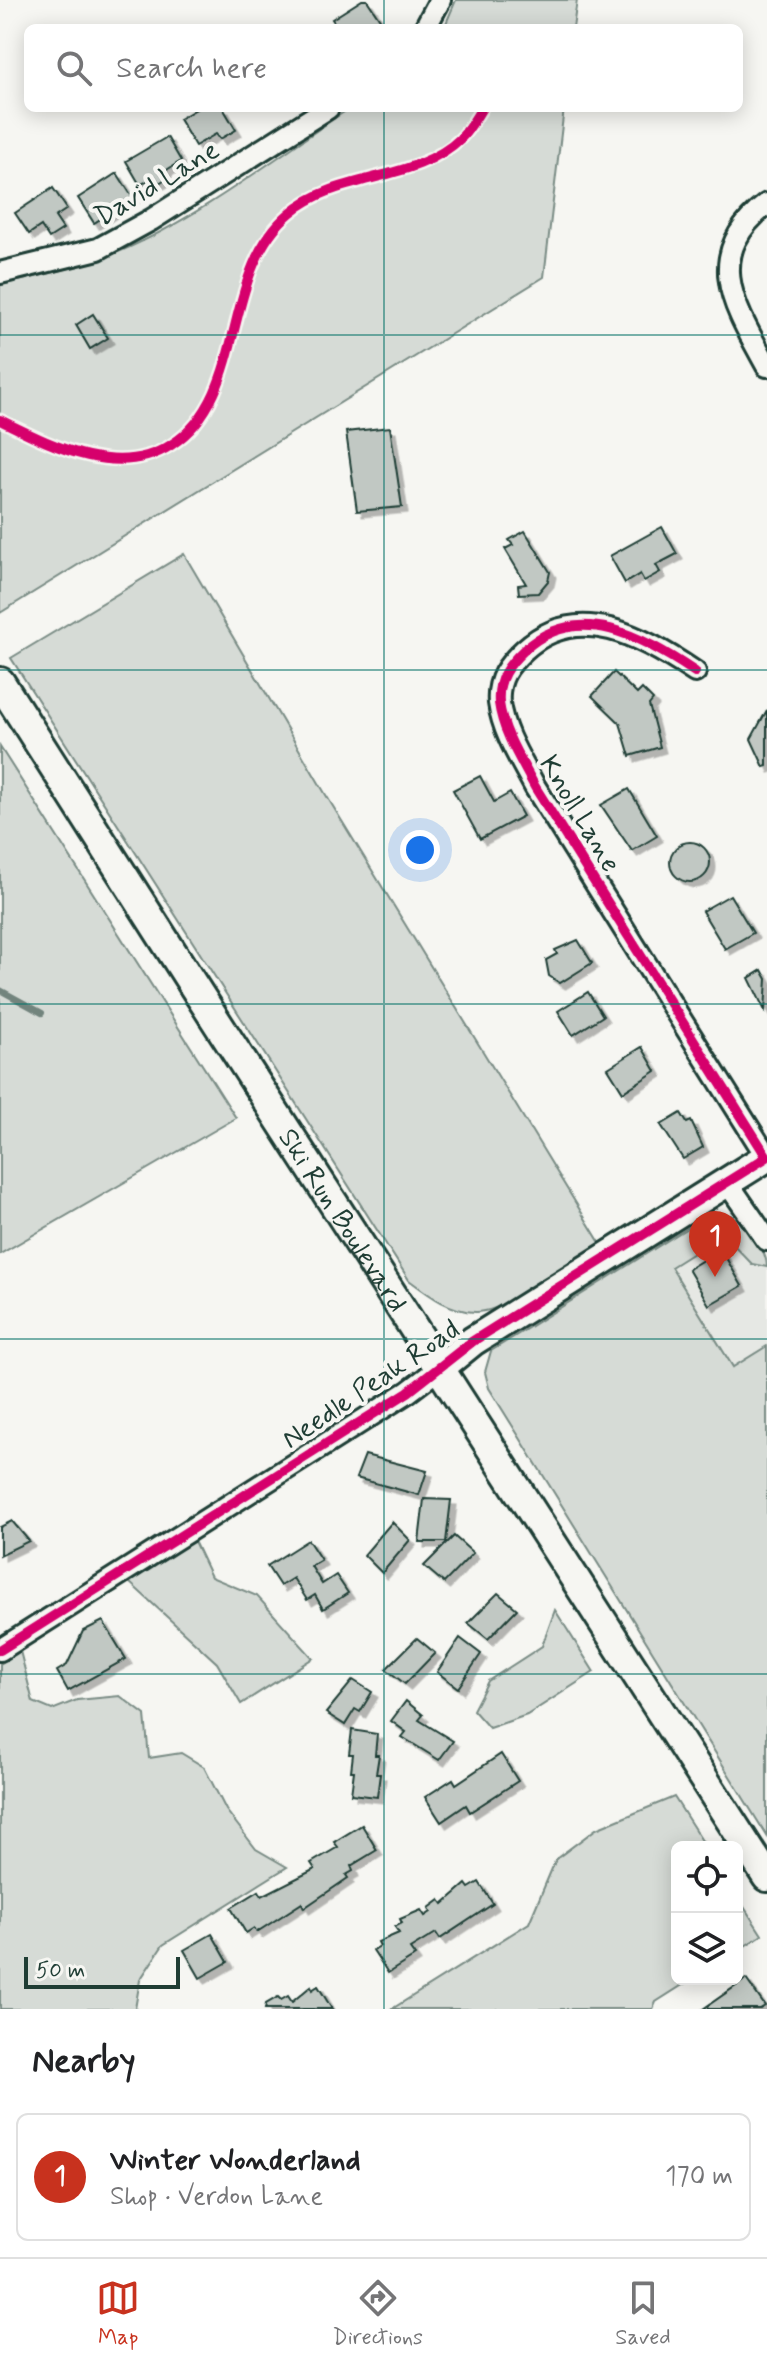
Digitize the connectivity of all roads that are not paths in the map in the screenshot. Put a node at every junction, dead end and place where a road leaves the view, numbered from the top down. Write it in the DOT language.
graph roads {
  1 [pos="440,0"];
  2 [pos="427,24"];
  3 [pos="322,112"];
  4 [pos="767,204"];
  5 [pos="0,273"];
  6 [pos="767,366"];
  7 [pos="695,672"];
  8 [pos="0,682"];
  9 [pos="767,1157"];
  10 [pos="727,1182"];
  11 [pos="767,1240"];
  12 [pos="441,1367"];
  13 [pos="0,1650"];
  14 [pos="767,1877"];
  1 -- 2 [label="street"];
  3 -- 5 [label="street, David Lane"];
  4 -- 6 [label="street"];
  7 -- 9 [label="street, Knoll Lane"];
  8 -- 12 [label="street, Ski Run Boulevard"];
  9 -- 10 [label="street, Needle Peak Road"];
  10 -- 11 [label="street"];
  10 -- 12 [label="street, Needle Peak Road"];
  12 -- 13 [label="street, Needle Peak Road"];
  12 -- 14 [label="street, Ski Run Boulevard"];
}
